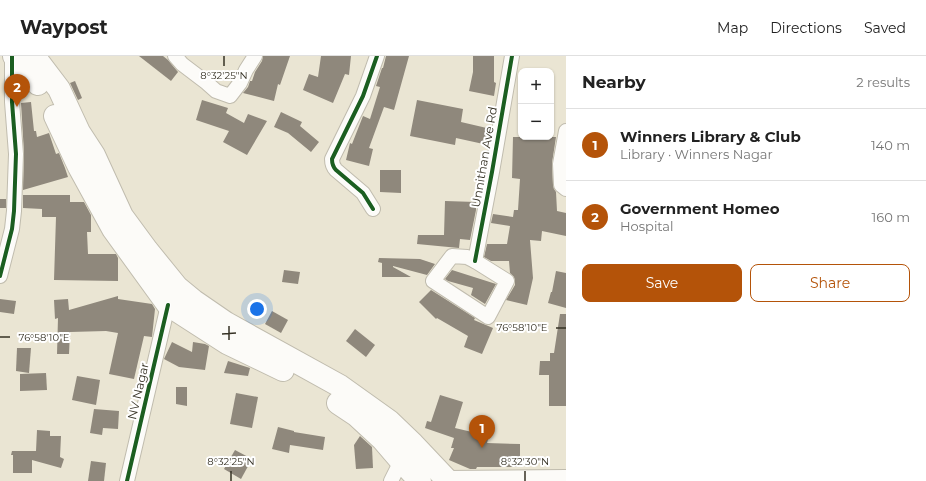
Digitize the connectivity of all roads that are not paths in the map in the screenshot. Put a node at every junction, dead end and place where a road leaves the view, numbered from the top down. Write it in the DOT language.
graph roads {
  1 [pos="13,56"];
  2 [pos="34,56"];
  3 [pos="175,56"];
  4 [pos="255,56"];
  5 [pos="377,56"];
  6 [pos="512,56"];
  7 [pos="566,131"];
  8 [pos="72,135"];
  9 [pos="566,189"];
  10 [pos="373,209"];
  11 [pos="475,261"];
  12 [pos="0,276"];
  13 [pos="173,296"];
  14 [pos="413,444"];
  15 [pos="400,461"];
  16 [pos="566,478"];
  17 [pos="447,480"];
  18 [pos="127,481"];
  19 [pos="391,481"];
  20 [pos="420,481"];
  1 -- 8 [label="main road"];
  1 -- 12 [label="street"];
  2 -- 8 [label="main road"];
  3 -- 4 [label="street"];
  5 -- 10 [label="street"];
  6 -- 11 [label="street, Unnithan Ave Rd"];
  7 -- 9 [label="street"];
  8 -- 13 [label="main road"];
  11 -- 11 [label="street"];
  13 -- 14 [label="main road"];
  13 -- 15 [label="main road"];
  13 -- 18 [label="street, NV Nagar"];
  14 -- 15 [label="main road"];
  14 -- 17 [label="main road"];
  15 -- 19 [label="street"];
  15 -- 20 [label="main road"];
  16 -- 17 [label="street"];
}
